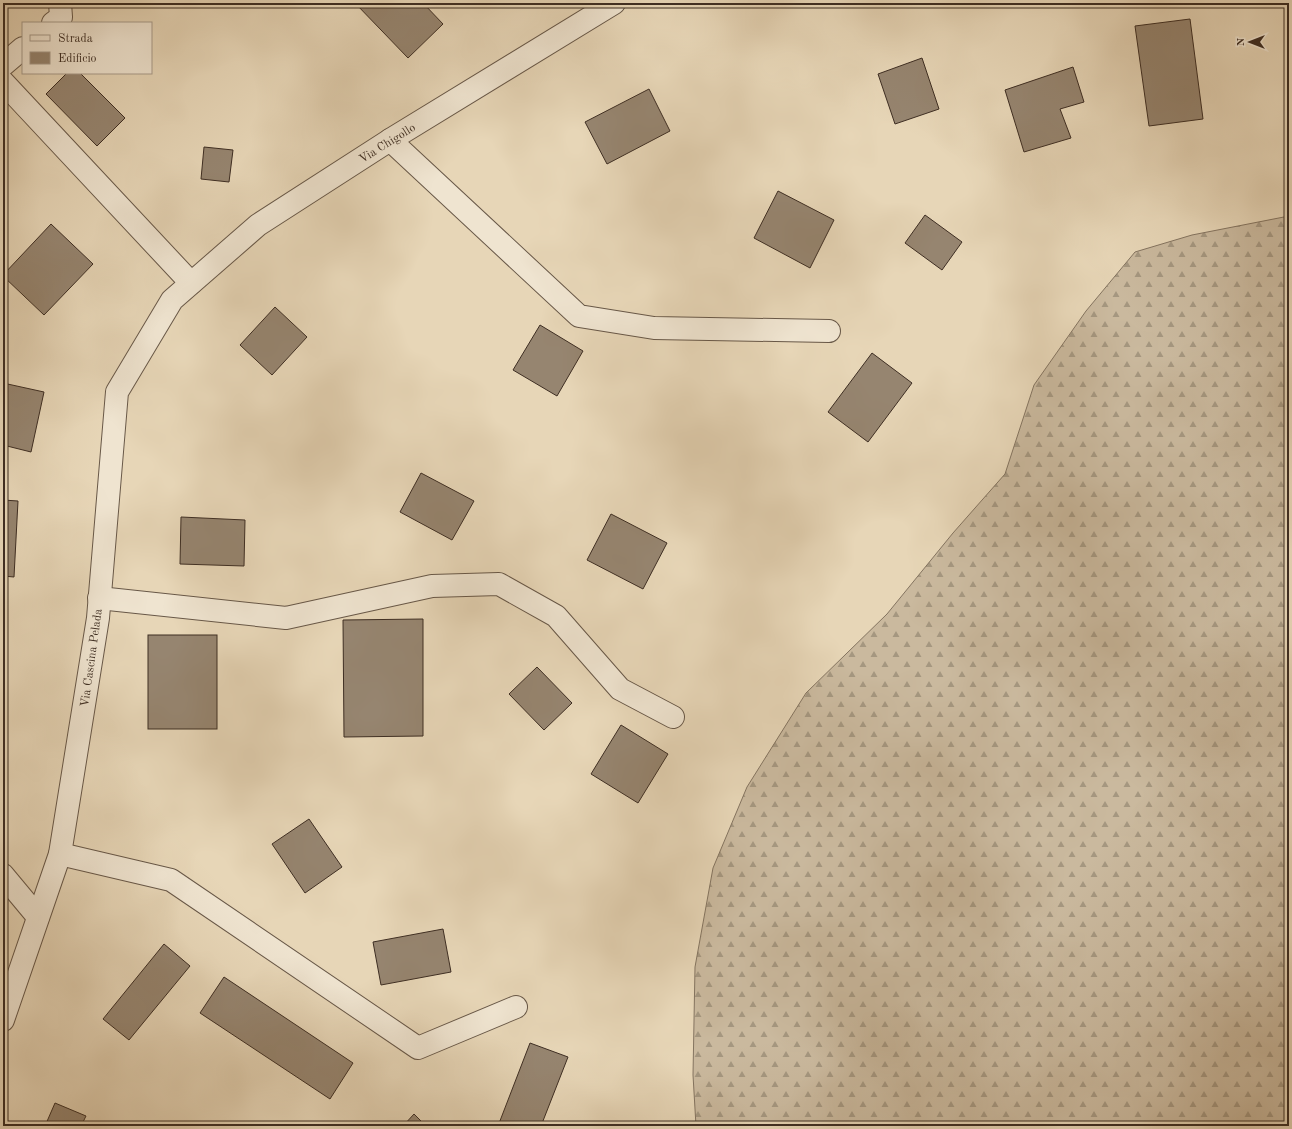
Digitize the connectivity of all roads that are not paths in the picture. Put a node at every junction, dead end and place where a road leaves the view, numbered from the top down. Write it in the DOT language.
graph roads {
  1 [pos="60,3"];
  2 [pos="614,3"];
  3 [pos="54,22"];
  4 [pos="22,49"];
  5 [pos="3,65"];
  6 [pos="3,82"];
  7 [pos="390,140"];
  8 [pos="191,283"];
  9 [pos="172,300"];
  10 [pos="829,331"];
  11 [pos="99,598"];
  12 [pos="673,717"];
  13 [pos="60,854"];
  14 [pos="3,875"];
  15 [pos="38,917"];
  16 [pos="516,1007"];
  17 [pos="5,1010"];
  1 -- 3 [label="street"];
  2 -- 7 [label="street, Via Chigollo"];
  4 -- 5 [label="street"];
  6 -- 8 [label="street"];
  7 -- 8 [label="street, Via Chigollo"];
  7 -- 10 [label="street"];
  8 -- 9 [label="street, Via Chigollo"];
  9 -- 11 [label="street, Via Cascina Pelada"];
  11 -- 12 [label="street"];
  11 -- 13 [label="street, Via Cascina Pelada"];
  13 -- 15 [label="street, Via Cascina Pelada"];
  13 -- 16 [label="street"];
  14 -- 15 [label="street"];
  15 -- 17 [label="street, Via Cascina Pelada"];
}
